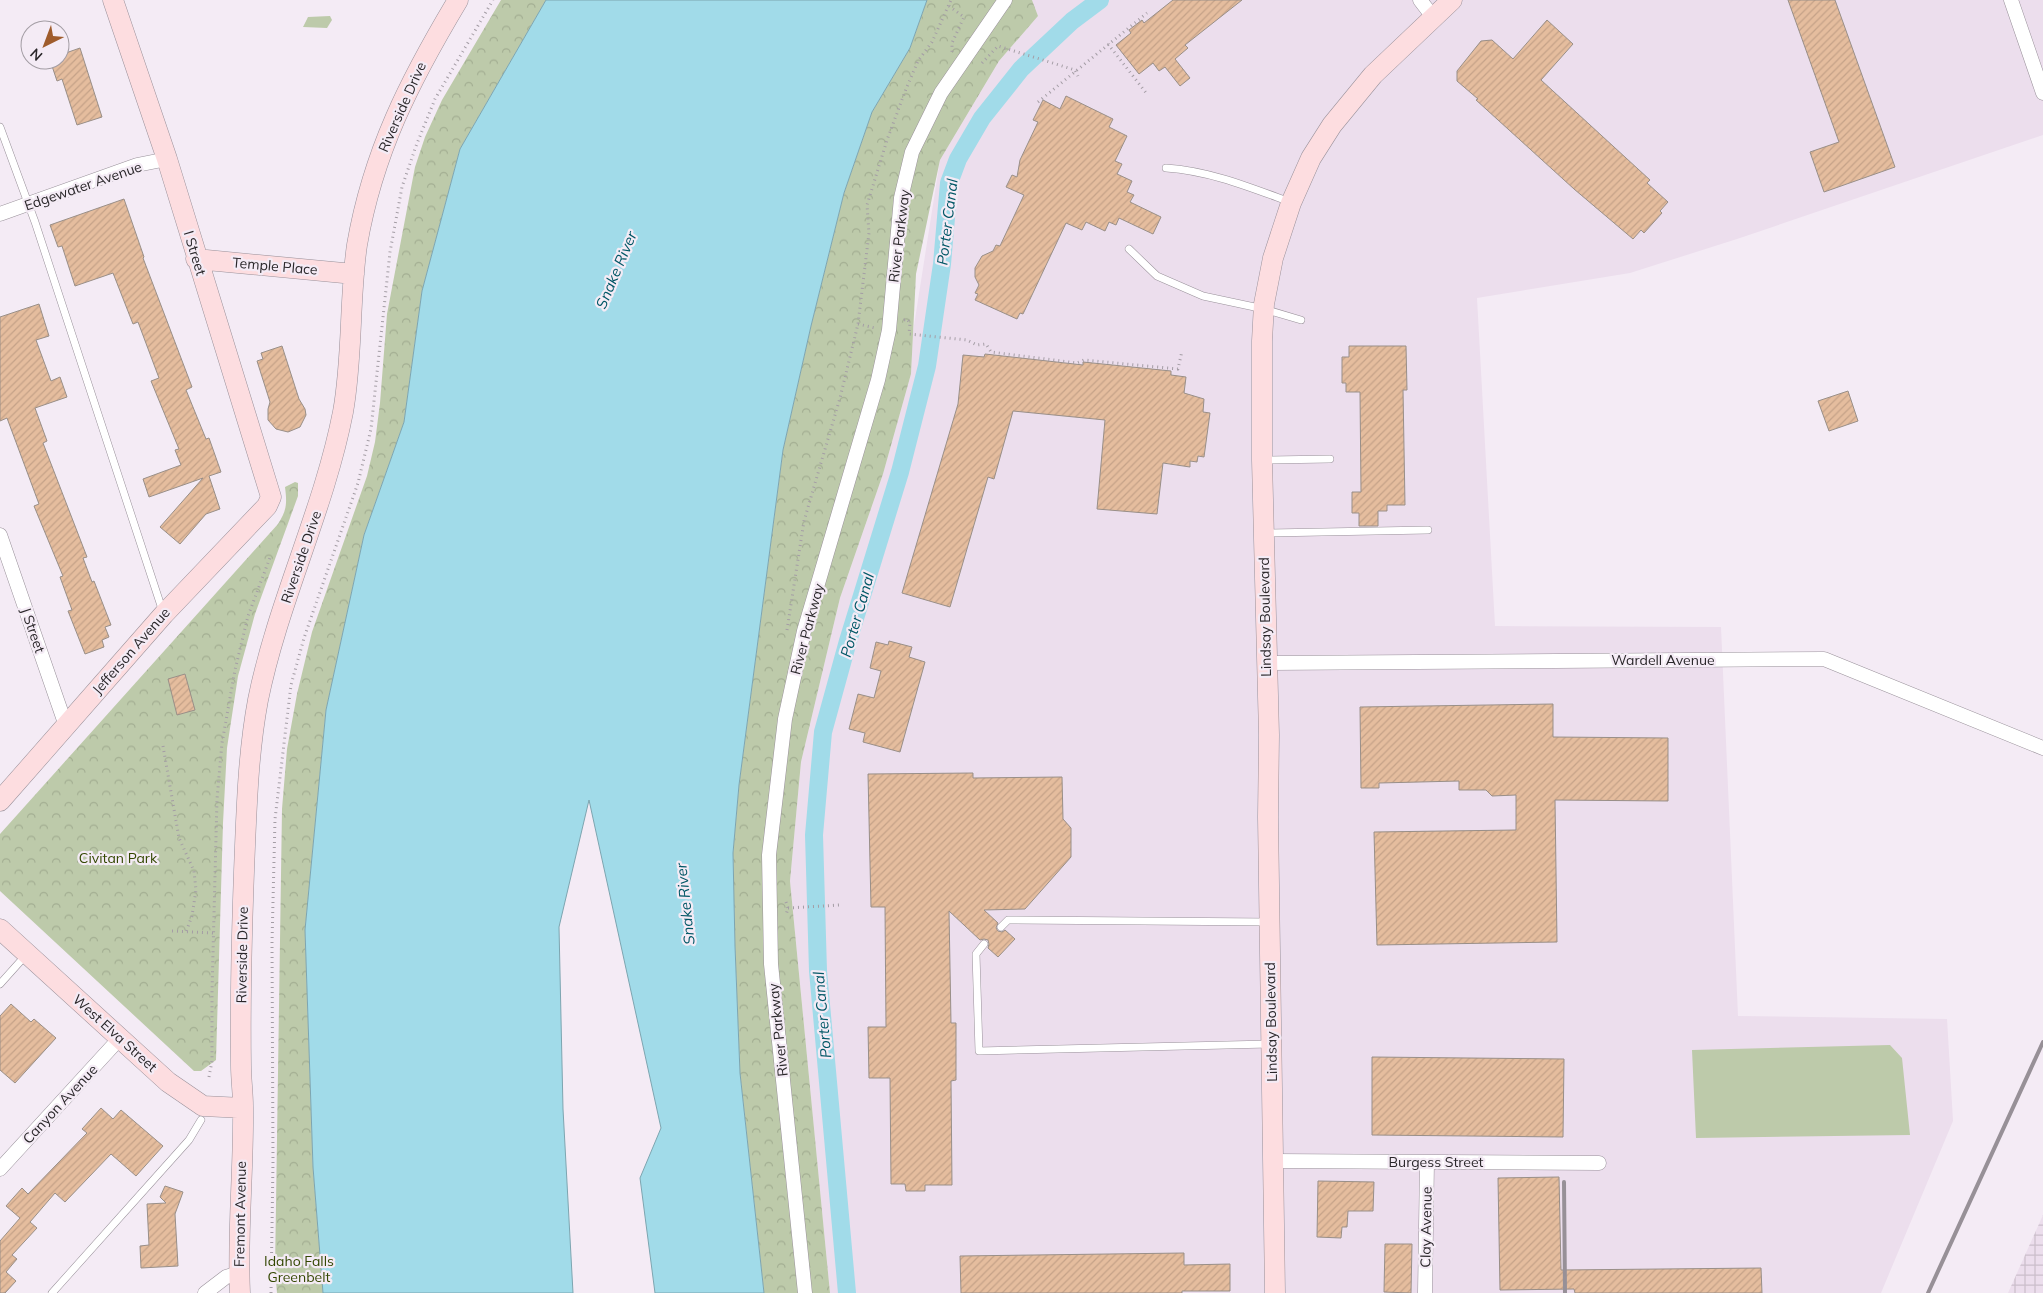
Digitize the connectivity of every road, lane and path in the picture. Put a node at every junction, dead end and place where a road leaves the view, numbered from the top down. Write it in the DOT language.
graph roads {
  1 [pos="113,0"];
  2 [pos="458,0"];
  3 [pos="493,0"];
  4 [pos="1005,0"];
  5 [pos="1420,0"];
  6 [pos="1452,0"];
  7 [pos="2011,0"];
  8 [pos="948,6"];
  9 [pos="1147,13"];
  10 [pos="1433,17"];
  11 [pos="1108,44"];
  12 [pos="953,57"];
  13 [pos="979,66"];
  14 [pos="1075,70"];
  15 [pos="1078,76"];
  16 [pos="2043,93"];
  17 [pos="1147,94"];
  18 [pos="1038,102"];
  19 [pos="0,126"];
  20 [pos="166,159"];
  21 [pos="1166,168"];
  22 [pos="1291,203"];
  23 [pos="28,205"];
  24 [pos="0,214"];
  25 [pos="1129,249"];
  26 [pos="196,259"];
  27 [pos="354,274"];
  28 [pos="1264,309"];
  29 [pos="1301,320"];
  30 [pos="858,324"];
  31 [pos="878,329"];
  32 [pos="909,334"];
  33 [pos="1182,351"];
  34 [pos="1330,459"];
  35 [pos="1262,460"];
  36 [pos="267,506"];
  37 [pos="1428,530"];
  38 [pos="1264,533"];
  39 [pos="0,535"];
  40 [pos="271,555"];
  41 [pos="164,614"];
  42 [pos="1266,662"];
  43 [pos="66,726"];
  44 [pos="163,746"];
  45 [pos="2043,748"];
  46 [pos="0,801"];
  47 [pos="840,905"];
  48 [pos="788,908"];
  49 [pos="1270,922"];
  50 [pos="1002,927"];
  51 [pos="0,929"];
  52 [pos="172,931"];
  53 [pos="186,932"];
  54 [pos="213,933"];
  55 [pos="984,944"];
  56 [pos="27,954"];
  57 [pos="0,984"];
  58 [pos="120,1038"];
  59 [pos="1272,1044"];
  60 [pos="209,1077"];
  61 [pos="243,1108"];
  62 [pos="201,1120"];
  63 [pos="242,1135"];
  64 [pos="1273,1161"];
  65 [pos="1427,1162"];
  66 [pos="1599,1162"];
  67 [pos="0,1169"];
  68 [pos="239,1273"];
  69 [pos="52,1293"];
  70 [pos="205,1293"];
  71 [pos="240,1293"];
  72 [pos="271,1293"];
  73 [pos="805,1293"];
  74 [pos="1275,1293"];
  75 [pos="1425,1293"];
  1 -- 20 [label="street, I Street"];
  2 -- 27 [label="street, Riverside Drive"];
  3 -- 72 [label="path"];
  4 -- 73 [label="street, River Parkway"];
  5 -- 10 [label="street"];
  6 -- 10 [label="street, Lindsay Boulevard"];
  7 -- 16 [label="street"];
  8 -- 12 [label="path"];
  9 -- 11 [label="path"];
  10 -- 22 [label="street, Lindsay Boulevard"];
  11 -- 14 [label="path"];
  11 -- 17 [label="path"];
  13 -- 14 [label="path"];
  14 -- 15 [label="path"];
  14 -- 18 [label="path"];
  19 -- 23 [label="lane"];
  20 -- 23 [label="street, Edgewater Avenue"];
  20 -- 26 [label="street, I Street"];
  21 -- 22 [label="lane"];
  22 -- 28 [label="street, Lindsay Boulevard"];
  23 -- 24 [label="street, Edgewater Avenue"];
  23 -- 41 [label="lane"];
  25 -- 28 [label="lane"];
  26 -- 27 [label="street, Temple Place"];
  26 -- 36 [label="street, I Street"];
  27 -- 61 [label="street, Riverside Drive"];
  28 -- 29 [label="lane"];
  28 -- 35 [label="street, Lindsay Boulevard"];
  30 -- 31 [label="path"];
  32 -- 33 [label="path"];
  34 -- 35 [label="lane"];
  35 -- 38 [label="street, Lindsay Boulevard"];
  36 -- 41 [label="street, Jefferson Avenue"];
  37 -- 38 [label="lane"];
  38 -- 42 [label="street, Lindsay Boulevard"];
  39 -- 43 [label="street, J Street"];
  40 -- 54 [label="path"];
  41 -- 43 [label="street, Jefferson Avenue"];
  42 -- 45 [label="street, Wardell Avenue"];
  42 -- 49 [label="street, Lindsay Boulevard"];
  43 -- 46 [label="street, Jefferson Avenue"];
  44 -- 53 [label="path"];
  47 -- 48 [label="path"];
  49 -- 50 [label="lane"];
  49 -- 59 [label="street, Lindsay Boulevard"];
  51 -- 56 [label="street, West Elva Street"];
  52 -- 53 [label="path"];
  53 -- 54 [label="path"];
  54 -- 60 [label="path"];
  55 -- 59 [label="lane"];
  56 -- 57 [label="lane"];
  56 -- 58 [label="street, West Elva Street"];
  58 -- 61 [label="street, West Elva Street"];
  58 -- 67 [label="street, Canyon Avenue"];
  59 -- 64 [label="street, Lindsay Boulevard"];
  61 -- 63 [label="street, Riverside Drive"];
  62 -- 69 [label="lane"];
  63 -- 68 [label="street, Fremont Avenue"];
  64 -- 65 [label="street, Burgess Street"];
  64 -- 74 [label="street, Lindsay Boulevard"];
  65 -- 66 [label="street, Burgess Street"];
  65 -- 75 [label="street, Clay Avenue"];
  68 -- 70 [label="street"];
  68 -- 71 [label="street, Fremont Avenue"];
}
